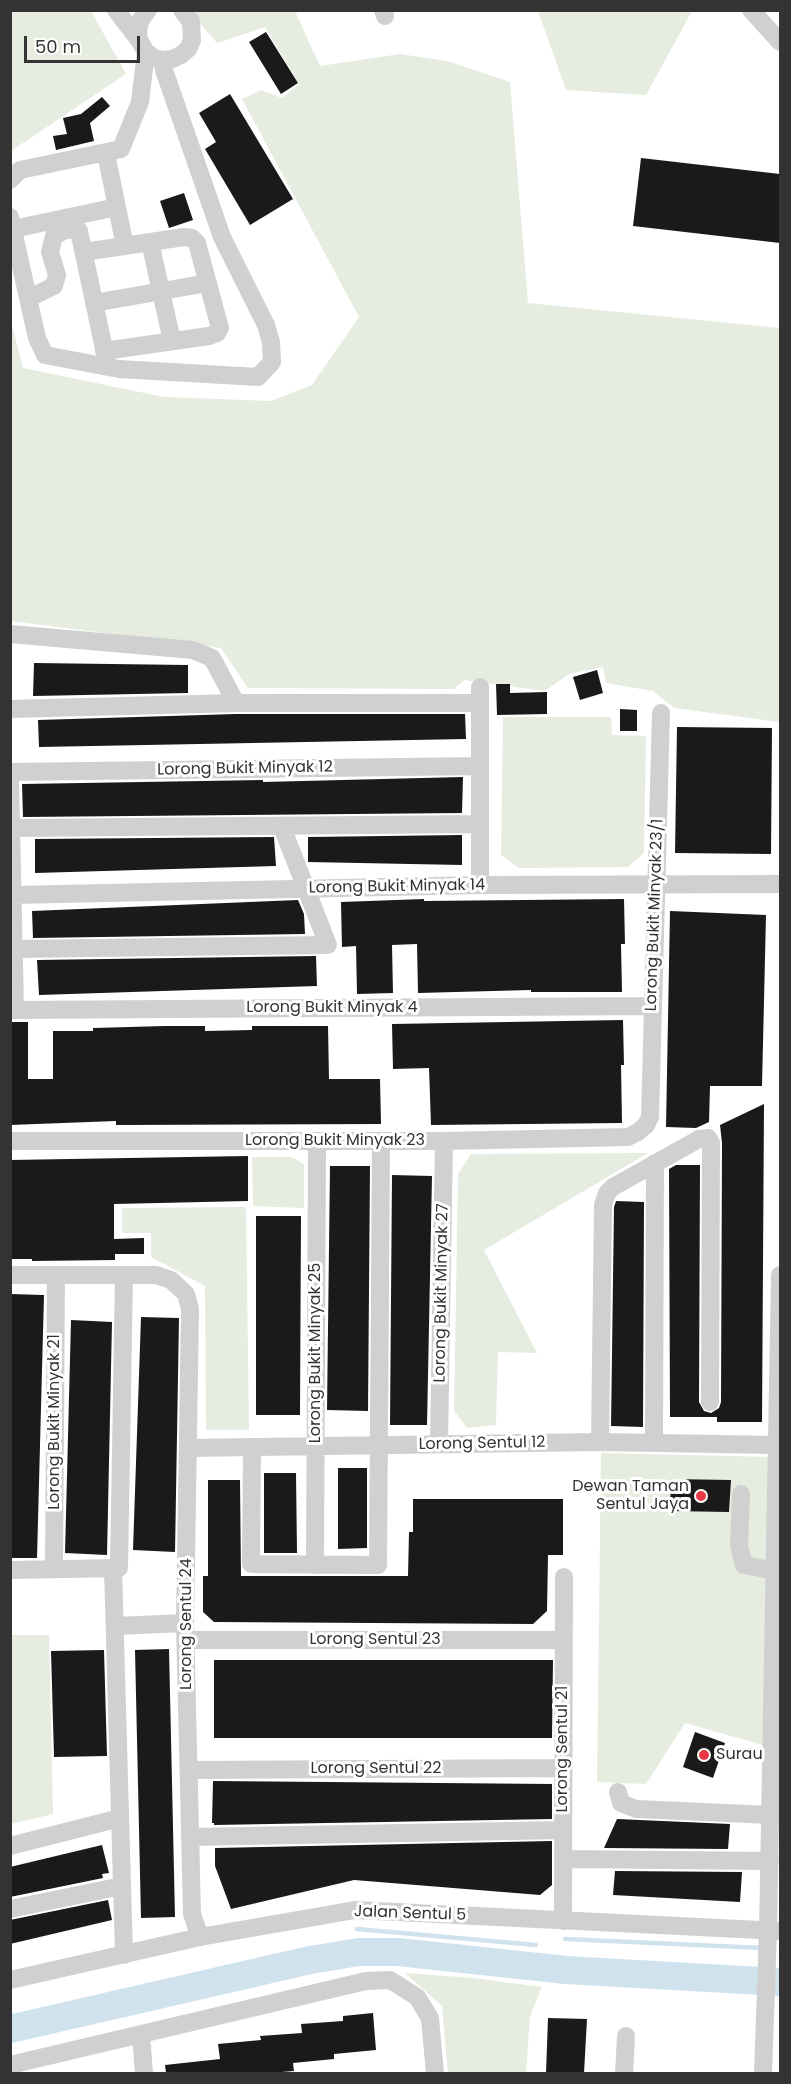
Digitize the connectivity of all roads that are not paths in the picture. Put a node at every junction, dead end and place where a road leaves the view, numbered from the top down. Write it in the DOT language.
graph roads {
  1 [pos="116,10"];
  2 [pos="148,10"];
  3 [pos="182,10"];
  4 [pos="756,12"];
  5 [pos="780,42"];
  6 [pos="142,46"];
  7 [pos="163,60"];
  8 [pos="106,154"];
  9 [pos="10,180"];
  10 [pos="117,207"];
  11 [pos="12,223"];
  12 [pos="150,242"];
  13 [pos="125,246"];
  14 [pos="84,252"];
  15 [pos="208,283"];
  16 [pos="161,291"];
  17 [pos="29,298"];
  18 [pos="94,303"];
  19 [pos="172,341"];
  20 [pos="106,359"];
  21 [pos="10,634"];
  22 [pos="236,703"];
  23 [pos="10,709"];
  24 [pos="661,713"];
  25 [pos="480,766"];
  26 [pos="10,772"];
  27 [pos="10,781"];
  28 [pos="480,824"];
  29 [pos="282,827"];
  30 [pos="12,828"];
  31 [pos="656,884"];
  32 [pos="780,884"];
  33 [pos="480,885"];
  34 [pos="307,889"];
  35 [pos="13,895"];
  36 [pos="14,950"];
  37 [pos="653,1006"];
  38 [pos="13,1010"];
  39 [pos="650,1117"];
  40 [pos="10,1141"];
  41 [pos="444,1141"];
  42 [pos="317,1142"];
  43 [pos="381,1142"];
  44 [pos="655,1163"];
  45 [pos="10,1275"];
  46 [pos="56,1275"];
  47 [pos="124,1275"];
  48 [pos="780,1275"];
  49 [pos="780,1298"];
  50 [pos="710,1402"];
  51 [pos="600,1442"];
  52 [pos="654,1443"];
  53 [pos="439,1444"];
  54 [pos="777,1444"];
  55 [pos="379,1445"];
  56 [pos="316,1446"];
  57 [pos="252,1447"];
  58 [pos="188,1448"];
  59 [pos="741,1494"];
  60 [pos="315,1565"];
  61 [pos="113,1568"];
  62 [pos="54,1569"];
  63 [pos="10,1570"];
  64 [pos="775,1570"];
  65 [pos="564,1576"];
  66 [pos="115,1626"];
  67 [pos="185,1631"];
  68 [pos="564,1640"];
  69 [pos="777,1683"];
  70 [pos="563,1768"];
  71 [pos="189,1770"];
  72 [pos="618,1792"];
  73 [pos="771,1815"];
  74 [pos="120,1818"];
  75 [pos="563,1830"];
  76 [pos="190,1837"];
  77 [pos="10,1846"];
  78 [pos="563,1859"];
  79 [pos="770,1861"];
  80 [pos="122,1886"];
  81 [pos="10,1909"];
  82 [pos="562,1921"];
  83 [pos="772,1934"];
  84 [pos="200,1937"];
  85 [pos="124,1955"];
  86 [pos="10,1980"];
  87 [pos="141,2035"];
  88 [pos="626,2036"];
  89 [pos="10,2065"];
  90 [pos="144,2073"];
  91 [pos="435,2073"];
  92 [pos="624,2073"];
  93 [pos="763,2073"];
  1 -- 6 [label="street"];
  2 -- 6 [label="street"];
  3 -- 7 [label="street"];
  4 -- 5 [label="street"];
  6 -- 7 [label="street"];
  6 -- 8 [label="street"];
  7 -- 20 [label="street"];
  8 -- 9 [label="street"];
  8 -- 10 [label="street"];
  10 -- 11 [label="street"];
  10 -- 13 [label="street"];
  11 -- 17 [label="street"];
  12 -- 13 [label="street"];
  12 -- 15 [label="street"];
  12 -- 16 [label="street"];
  13 -- 14 [label="street"];
  14 -- 17 [label="street"];
  14 -- 18 [label="street"];
  15 -- 16 [label="street"];
  15 -- 19 [label="street"];
  16 -- 18 [label="street"];
  16 -- 19 [label="street"];
  17 -- 20 [label="street"];
  18 -- 20 [label="street"];
  19 -- 20 [label="street"];
  21 -- 22 [label="street"];
  22 -- 23 [label="street"];
  22 -- 25 [label="street"];
  24 -- 31 [label="street, Lorong Bukit Minyak 23/1"];
  25 -- 26 [label="street, Lorong Bukit Minyak 12"];
  25 -- 28 [label="street"];
  27 -- 30 [label="street"];
  28 -- 29 [label="street"];
  28 -- 33 [label="street"];
  29 -- 30 [label="street"];
  29 -- 34 [label="street"];
  30 -- 35 [label="street"];
  31 -- 32 [label="street, Lorong Bukit Minyak 14"];
  31 -- 33 [label="street, Lorong Bukit Minyak 14"];
  31 -- 37 [label="street, Lorong Bukit Minyak 23/1"];
  33 -- 34 [label="street, Lorong Bukit Minyak 14"];
  34 -- 35 [label="street, Lorong Bukit Minyak 14"];
  34 -- 36 [label="street"];
  35 -- 36 [label="street"];
  36 -- 38 [label="street"];
  37 -- 38 [label="street, Lorong Bukit Minyak 4"];
  37 -- 39 [label="street, Lorong Bukit Minyak 23/1"];
  39 -- 41 [label="street, Lorong Bukit Minyak 23"];
  40 -- 42 [label="street, Lorong Bukit Minyak 23"];
  41 -- 43 [label="street, Lorong Bukit Minyak 23"];
  41 -- 53 [label="street, Lorong Bukit Minyak 27"];
  42 -- 43 [label="street, Lorong Bukit Minyak 23"];
  42 -- 56 [label="street, Lorong Bukit Minyak 25"];
  43 -- 55 [label="street"];
  44 -- 50 [label="street"];
  44 -- 51 [label="street"];
  44 -- 52 [label="street"];
  45 -- 46 [label="street"];
  46 -- 47 [label="street"];
  46 -- 62 [label="street, Lorong Bukit Minyak 21"];
  47 -- 58 [label="street, Lorong Sentul 24"];
  47 -- 61 [label="street"];
  48 -- 49 [label="street"];
  49 -- 54 [label="street"];
  51 -- 52 [label="street, Lorong Sentul 12"];
  51 -- 53 [label="street, Lorong Sentul 12"];
  52 -- 54 [label="street, Lorong Sentul 12"];
  53 -- 55 [label="street, Lorong Sentul 12"];
  54 -- 64 [label="street"];
  55 -- 56 [label="street, Lorong Sentul 12"];
  55 -- 60 [label="street"];
  56 -- 57 [label="street, Lorong Sentul 12"];
  56 -- 60 [label="street, Lorong Bukit Minyak 25"];
  57 -- 58 [label="street, Lorong Sentul 12"];
  57 -- 60 [label="street"];
  58 -- 67 [label="street, Lorong Sentul 24"];
  59 -- 64 [label="street"];
  61 -- 62 [label="street"];
  61 -- 66 [label="street"];
  62 -- 63 [label="street"];
  64 -- 69 [label="street"];
  65 -- 68 [label="street, Lorong Sentul 21"];
  66 -- 67 [label="street, Lorong Sentul 23"];
  66 -- 74 [label="street"];
  67 -- 68 [label="street, Lorong Sentul 23"];
  67 -- 71 [label="street, Lorong Sentul 24"];
  68 -- 70 [label="street, Lorong Sentul 21"];
  69 -- 73 [label="street"];
  70 -- 71 [label="street, Lorong Sentul 22"];
  70 -- 75 [label="street, Lorong Sentul 21"];
  71 -- 76 [label="street, Lorong Sentul 24"];
  72 -- 73 [label="street"];
  73 -- 79 [label="street"];
  74 -- 77 [label="street"];
  74 -- 80 [label="street"];
  75 -- 76 [label="street"];
  75 -- 78 [label="street, Lorong Sentul 21"];
  76 -- 84 [label="street, Lorong Sentul 24"];
  78 -- 79 [label="street"];
  78 -- 82 [label="street, Lorong Sentul 21"];
  79 -- 83 [label="street"];
  80 -- 81 [label="street"];
  80 -- 85 [label="street"];
  82 -- 83 [label="street, Jalan Sentul 5"];
  82 -- 84 [label="street, Jalan Sentul 5"];
  83 -- 93 [label="street"];
  84 -- 85 [label="street, Jalan Sentul 5"];
  85 -- 86 [label="street, Jalan Sentul 5"];
  87 -- 89 [label="street"];
  87 -- 90 [label="street"];
  87 -- 91 [label="street"];
  88 -- 92 [label="street"];
}
